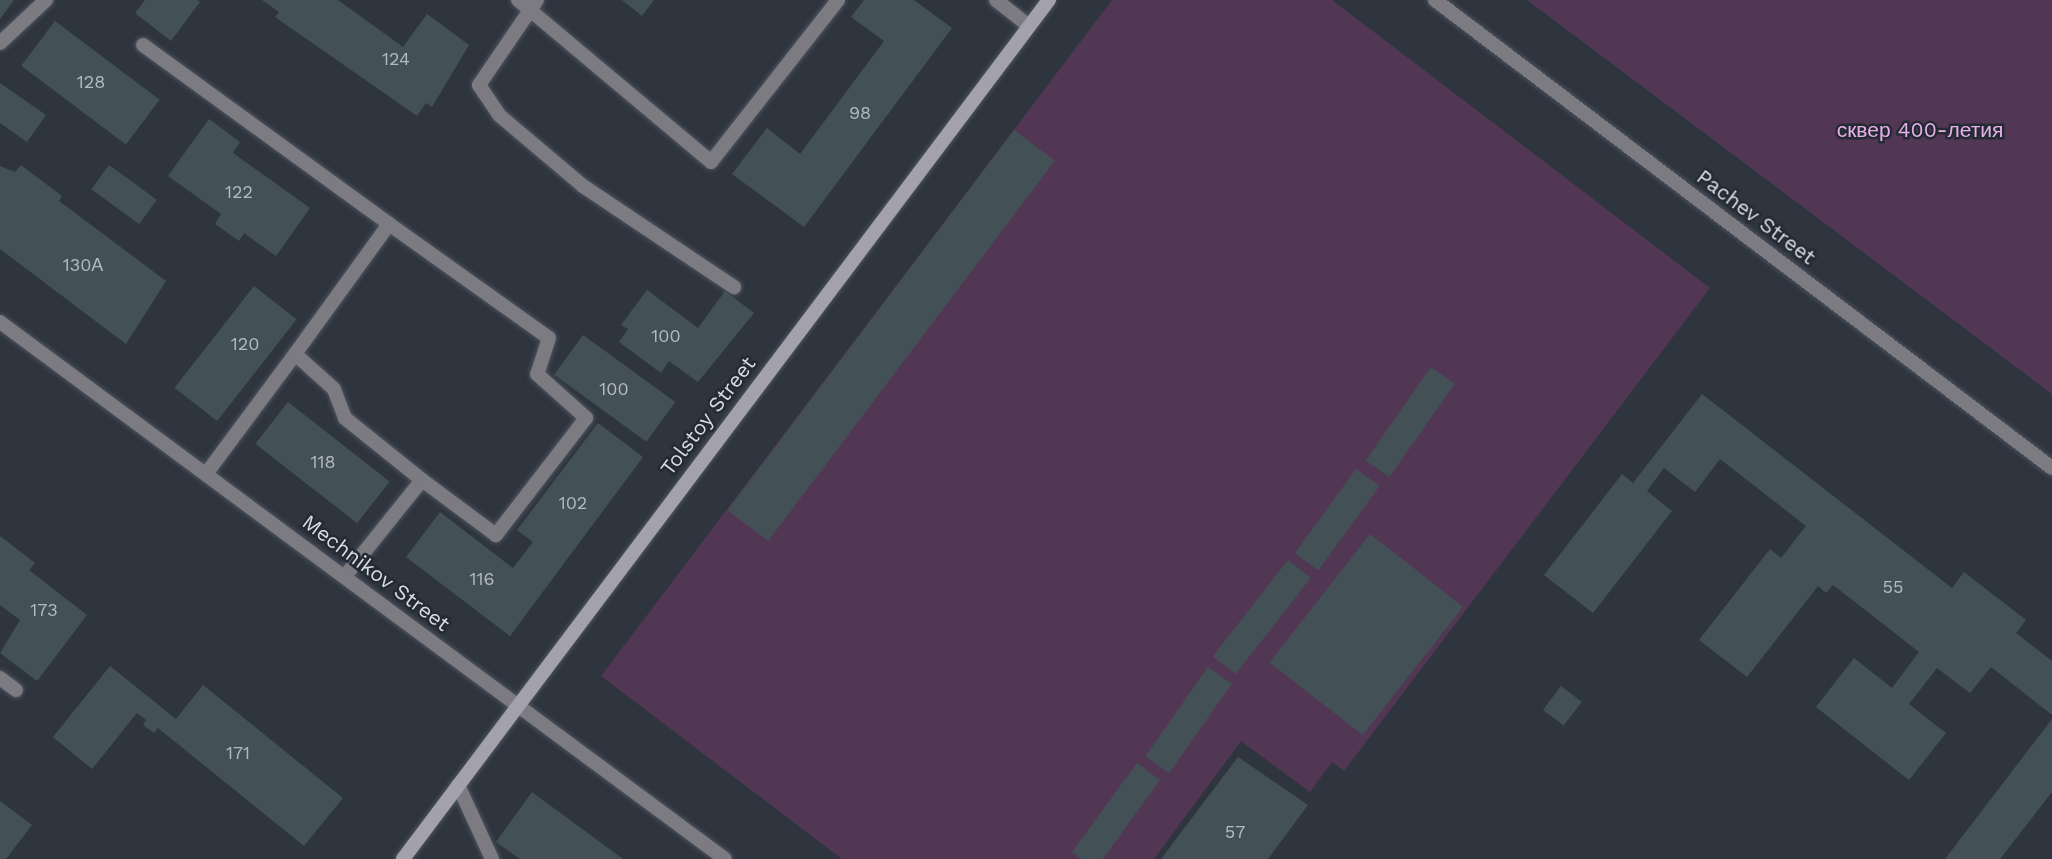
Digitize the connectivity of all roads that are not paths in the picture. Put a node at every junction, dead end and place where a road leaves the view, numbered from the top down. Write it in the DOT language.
graph roads {
  1 [pos="46,0"];
  2 [pos="838,0"];
  3 [pos="996,0"];
  4 [pos="1049,0"];
  5 [pos="1435,0"];
  6 [pos="528,3"];
  7 [pos="1029,26"];
  8 [pos="0,43"];
  9 [pos="143,45"];
  10 [pos="389,224"];
  11 [pos="734,287"];
  12 [pos="0,322"];
  13 [pos="295,354"];
  14 [pos="2052,468"];
  15 [pos="206,474"];
  16 [pos="422,480"];
  17 [pos="345,576"];
  18 [pos="0,678"];
  19 [pos="16,690"];
  20 [pos="517,705"];
  21 [pos="458,785"];
  22 [pos="402,859"];
  23 [pos="492,859"];
  24 [pos="725,859"];
  1 -- 8 [label="street"];
  2 -- 6 [label="street"];
  3 -- 7 [label="street"];
  4 -- 7 [label="street, Tolstoy Street"];
  5 -- 14 [label="street, Pachev Street"];
  6 -- 11 [label="street"];
  7 -- 20 [label="street, Tolstoy Street"];
  9 -- 10 [label="street"];
  10 -- 13 [label="street"];
  10 -- 16 [label="street"];
  12 -- 15 [label="street, Mechnikov Street"];
  13 -- 15 [label="street"];
  13 -- 16 [label="street"];
  15 -- 17 [label="street, Mechnikov Street"];
  16 -- 17 [label="street"];
  17 -- 20 [label="street, Mechnikov Street"];
  18 -- 19 [label="street"];
  20 -- 21 [label="street, Tolstoy Street"];
  20 -- 24 [label="street, Mechnikov Street"];
  21 -- 22 [label="street, Tolstoy Street"];
  21 -- 23 [label="street"];
}
